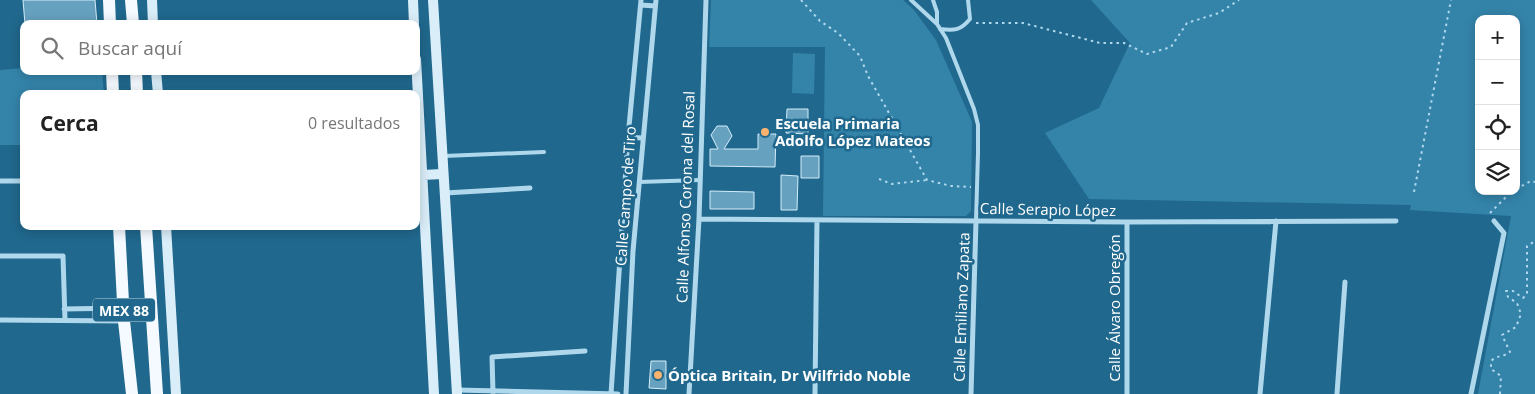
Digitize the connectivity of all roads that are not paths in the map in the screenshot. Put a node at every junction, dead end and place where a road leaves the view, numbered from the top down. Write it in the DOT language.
graph roads {
  1 [pos="109,0"];
  2 [pos="131,0"];
  3 [pos="152,0"];
  4 [pos="413,0"];
  5 [pos="433,0"];
  6 [pos="706,0"];
  7 [pos="911,0"];
  8 [pos="933,0"];
  9 [pos="968,0"];
  10 [pos="641,2"];
  11 [pos="655,3"];
  12 [pos="110,20"];
  13 [pos="133,20"];
  14 [pos="153,20"];
  15 [pos="414,20"];
  16 [pos="937,24"];
  17 [pos="940,29"];
  18 [pos="112,75"];
  19 [pos="136,75"];
  20 [pos="156,75"];
  21 [pos="417,75"];
  22 [pos="113,90"];
  23 [pos="137,90"];
  24 [pos="158,90"];
  25 [pos="418,90"];
  26 [pos="420,125"];
  27 [pos="628,137"];
  28 [pos="642,138"];
  29 [pos="544,152"];
  30 [pos="442,156"];
  31 [pos="423,174"];
  32 [pos="442,174"];
  33 [pos="700,180"];
  34 [pos="0,181"];
  35 [pos="20,181"];
  36 [pos="638,182"];
  37 [pos="530,188"];
  38 [pos="443,193"];
  39 [pos="699,219"];
  40 [pos="817,220"];
  41 [pos="976,220"];
  42 [pos="1396,221"];
  43 [pos="1494,221"];
  44 [pos="1127,222"];
  45 [pos="1276,222"];
  46 [pos="119,230"];
  47 [pos="146,230"];
  48 [pos="166,230"];
  49 [pos="0,256"];
  50 [pos="1345,282"];
  51 [pos="64,309"];
  52 [pos="124,314"];
  53 [pos="0,320"];
  54 [pos="65,320"];
  55 [pos="585,351"];
  56 [pos="457,392"];
  57 [pos="493,392"];
  58 [pos="132,394"];
  59 [pos="157,394"];
  60 [pos="176,394"];
  61 [pos="434,394"];
  62 [pos="611,394"];
  63 [pos="618,394"];
  64 [pos="626,394"];
  65 [pos="689,394"];
  66 [pos="814,394"];
  67 [pos="971,394"];
  68 [pos="1127,394"];
  69 [pos="1260,394"];
  70 [pos="1337,394"];
  71 [pos="1471,394"];
  1 -- 12 [label="main road"];
  2 -- 13 [label="main road"];
  3 -- 14 [label="main road"];
  4 -- 15 [label="main road"];
  5 -- 30 [label="main road"];
  6 -- 33 [label="street, Calle Alfonso Corona del Rosal"];
  7 -- 16 [label="lane"];
  8 -- 16 [label="lane"];
  9 -- 17 [label="lane"];
  10 -- 11 [label="street"];
  10 -- 27 [label="street, Calle Campo de Tiro"];
  11 -- 28 [label="street, Calle Campo de Tiro"];
  16 -- 17 [label="lane"];
  17 -- 41 [label="lane"];
  18 -- 22 [label="main road"];
  19 -- 23 [label="main road"];
  20 -- 24 [label="main road"];
  21 -- 25 [label="main road"];
  26 -- 31 [label="main road"];
  27 -- 28 [label="street"];
  27 -- 62 [label="street, Calle Campo de Tiro"];
  28 -- 36 [label="street, Calle Campo de Tiro"];
  29 -- 30 [label="lane"];
  30 -- 32 [label="main road"];
  31 -- 32 [label="main road"];
  31 -- 61 [label="main road"];
  32 -- 38 [label="main road"];
  33 -- 36 [label="lane"];
  33 -- 39 [label="street, Calle Alfonso Corona del Rosal"];
  34 -- 35 [label="street"];
  36 -- 64 [label="street, Calle Campo de Tiro"];
  37 -- 38 [label="street"];
  38 -- 56 [label="main road"];
  39 -- 40 [label="street, Calle Serapio López"];
  39 -- 65 [label="street, Calle Alfonso Corona del Rosal"];
  40 -- 41 [label="street, Calle Serapio López"];
  40 -- 66 [label="street"];
  41 -- 44 [label="street, Calle Serapio López"];
  41 -- 67 [label="street, Calle Emiliano Zapata"];
  42 -- 45 [label="street, Calle Serapio López"];
  43 -- 71 [label="street"];
  44 -- 45 [label="street, Calle Serapio López"];
  44 -- 68 [label="street, Calle Álvaro Obregón"];
  45 -- 69 [label="street"];
  46 -- 52 [label="main road, MEX 88"];
  47 -- 59 [label="main road, MEX 88"];
  48 -- 60 [label="main road"];
  49 -- 51 [label="street"];
  50 -- 70 [label="street"];
  51 -- 52 [label="street"];
  51 -- 54 [label="street"];
  52 -- 54 [label="street"];
  52 -- 58 [label="main road, MEX 88"];
  53 -- 54 [label="street"];
  55 -- 57 [label="street"];
  56 -- 57 [label="street"];
  57 -- 62 [label="street"];
  62 -- 63 [label="street"];
}
